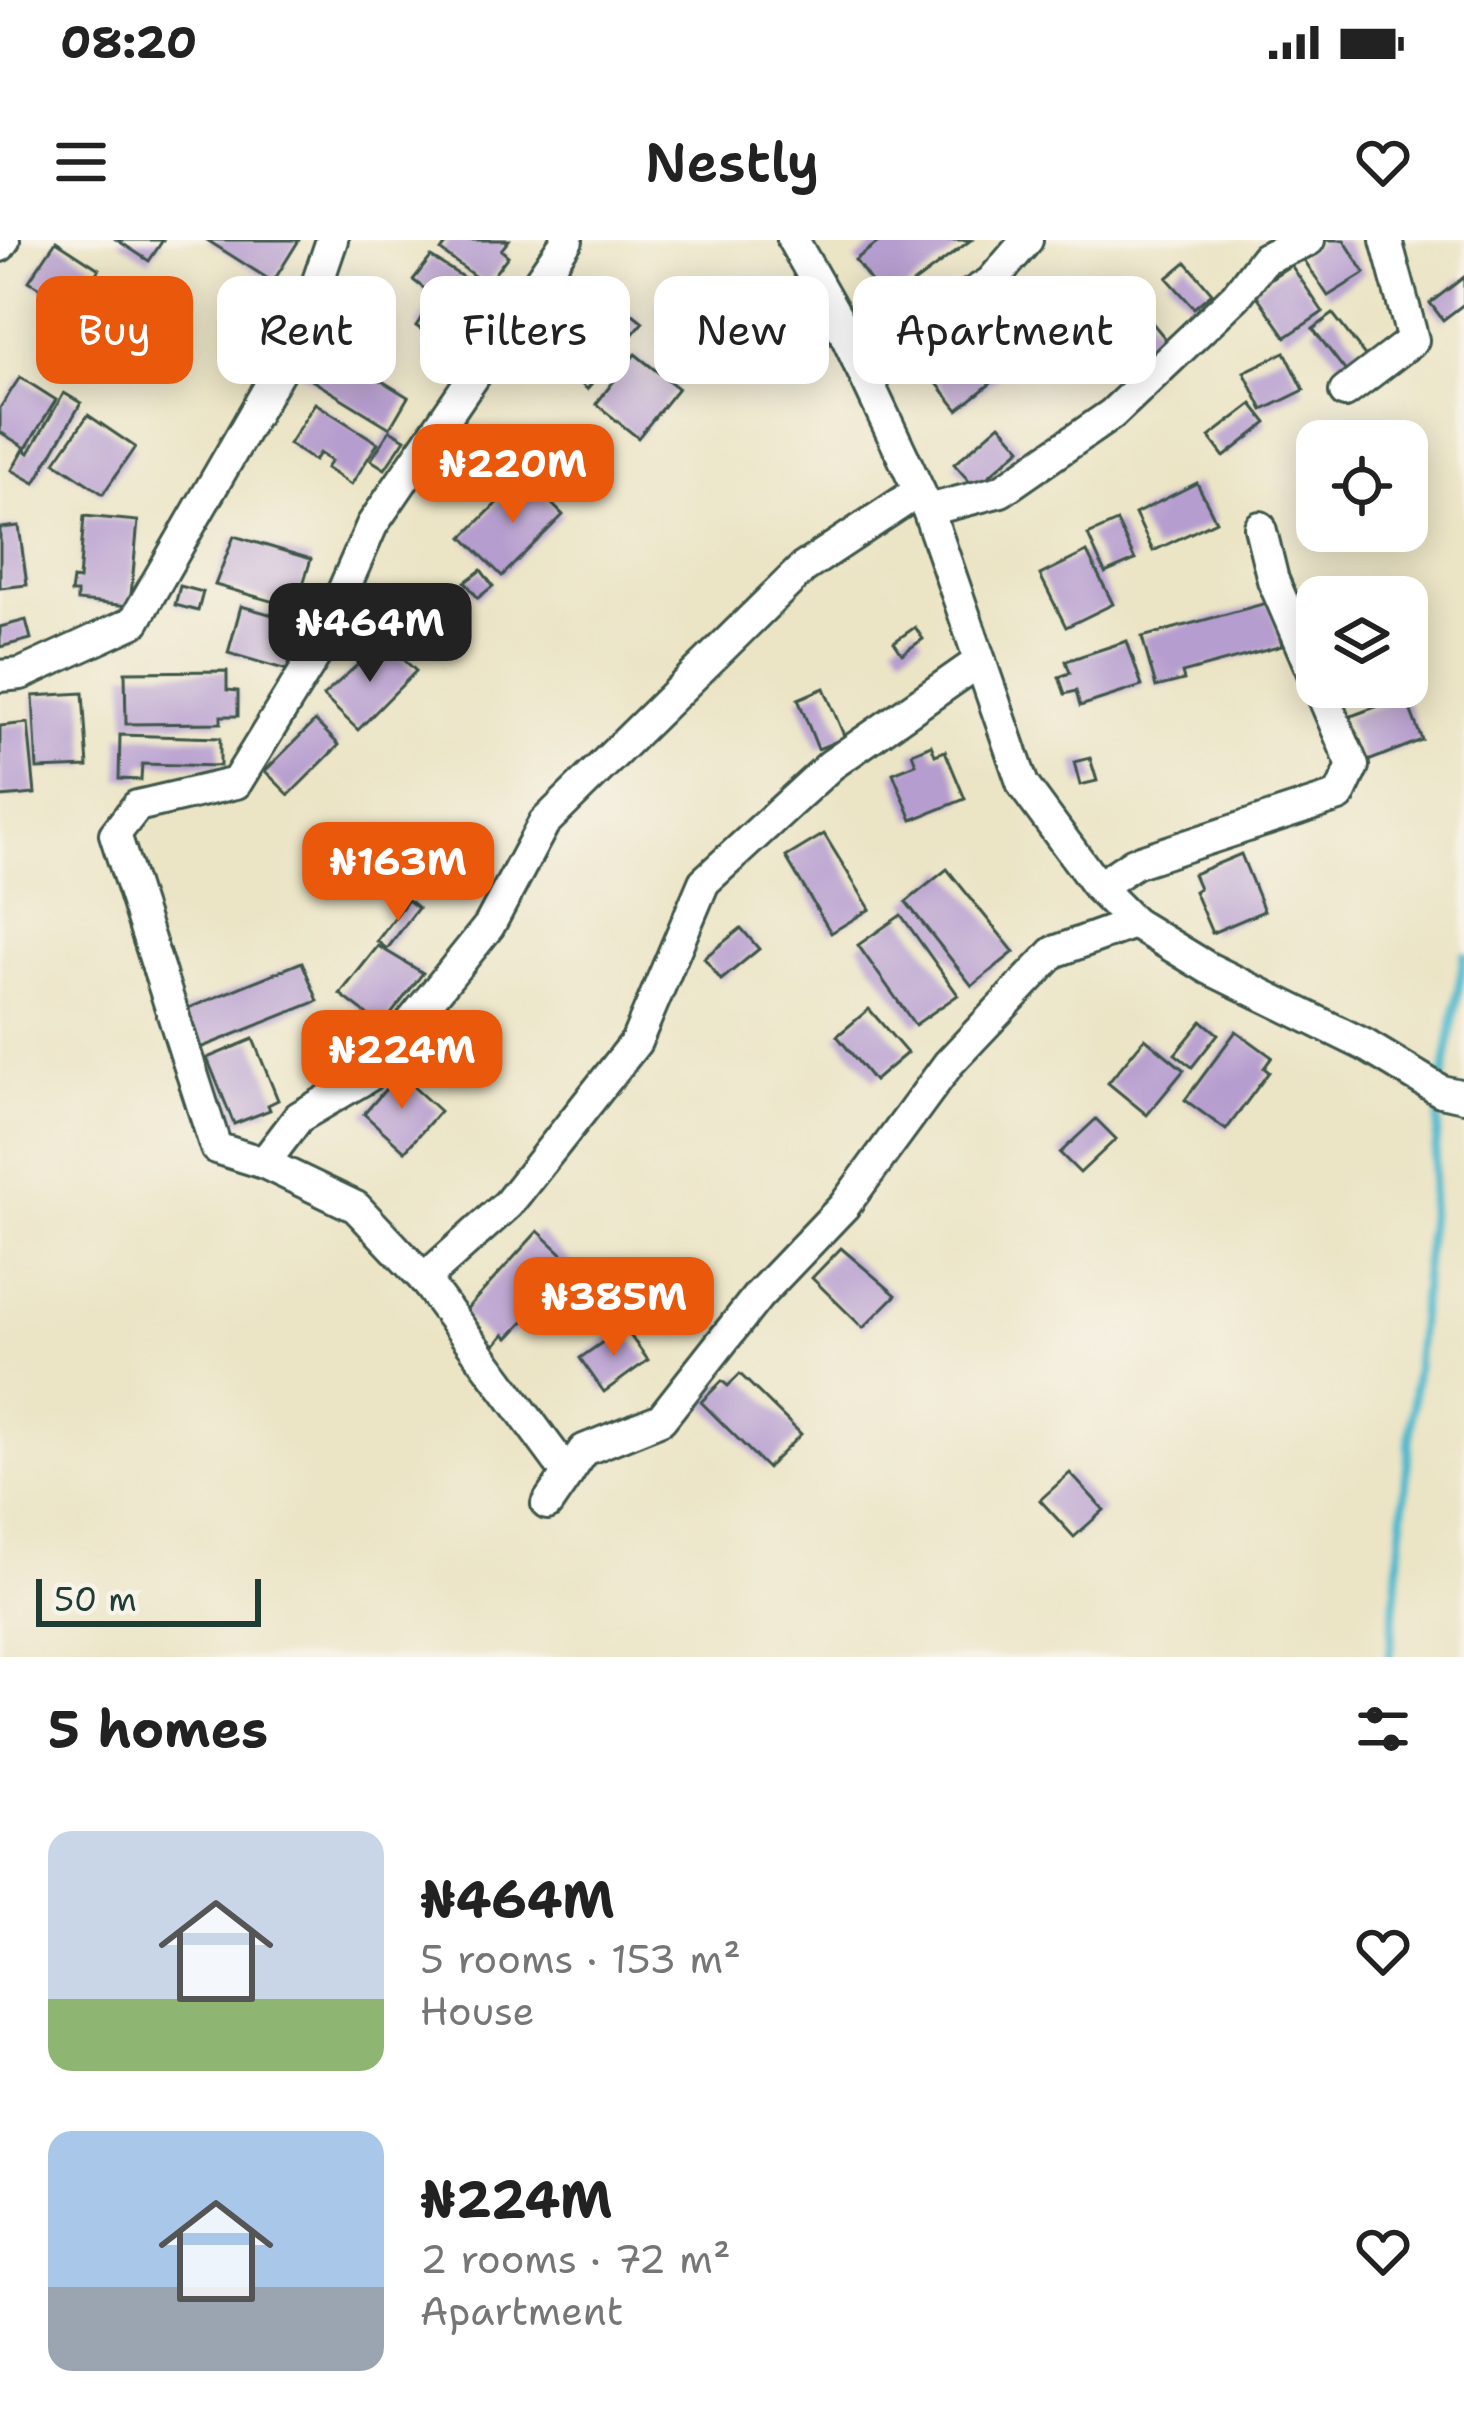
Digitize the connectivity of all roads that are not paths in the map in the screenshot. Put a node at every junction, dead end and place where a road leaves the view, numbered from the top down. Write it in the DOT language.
graph roads {
  1 [pos="332,240"];
  2 [pos="567,240"];
  3 [pos="793,240"];
  4 [pos="1028,240"];
  5 [pos="1309,240"];
  6 [pos="1386,240"];
  7 [pos="997,276"];
  8 [pos="853,353"];
  9 [pos="868,384"];
  10 [pos="1346,392"];
  11 [pos="923,501"];
  12 [pos="1260,526"];
  13 [pos="1296,632"];
  14 [pos="980,661"];
  15 [pos="0,676"];
  16 [pos="1328,708"];
  17 [pos="1098,887"];
  18 [pos="1134,923"];
  19 [pos="1464,1096"];
  20 [pos="264,1163"];
  21 [pos="424,1279"];
  22 [pos="568,1474"];
  23 [pos="548,1504"];
  1 -- 15 [label="street"];
  2 -- 20 [label="street"];
  3 -- 8 [label="street"];
  4 -- 7 [label="street"];
  5 -- 11 [label="street"];
  6 -- 10 [label="street"];
  9 -- 11 [label="street"];
  11 -- 14 [label="street"];
  11 -- 20 [label="street"];
  12 -- 13 [label="street"];
  14 -- 17 [label="street"];
  14 -- 21 [label="street"];
  16 -- 17 [label="street"];
  17 -- 18 [label="street"];
  18 -- 19 [label="street"];
  18 -- 22 [label="street"];
  20 -- 21 [label="street"];
  21 -- 22 [label="street"];
  22 -- 23 [label="street"];
}
